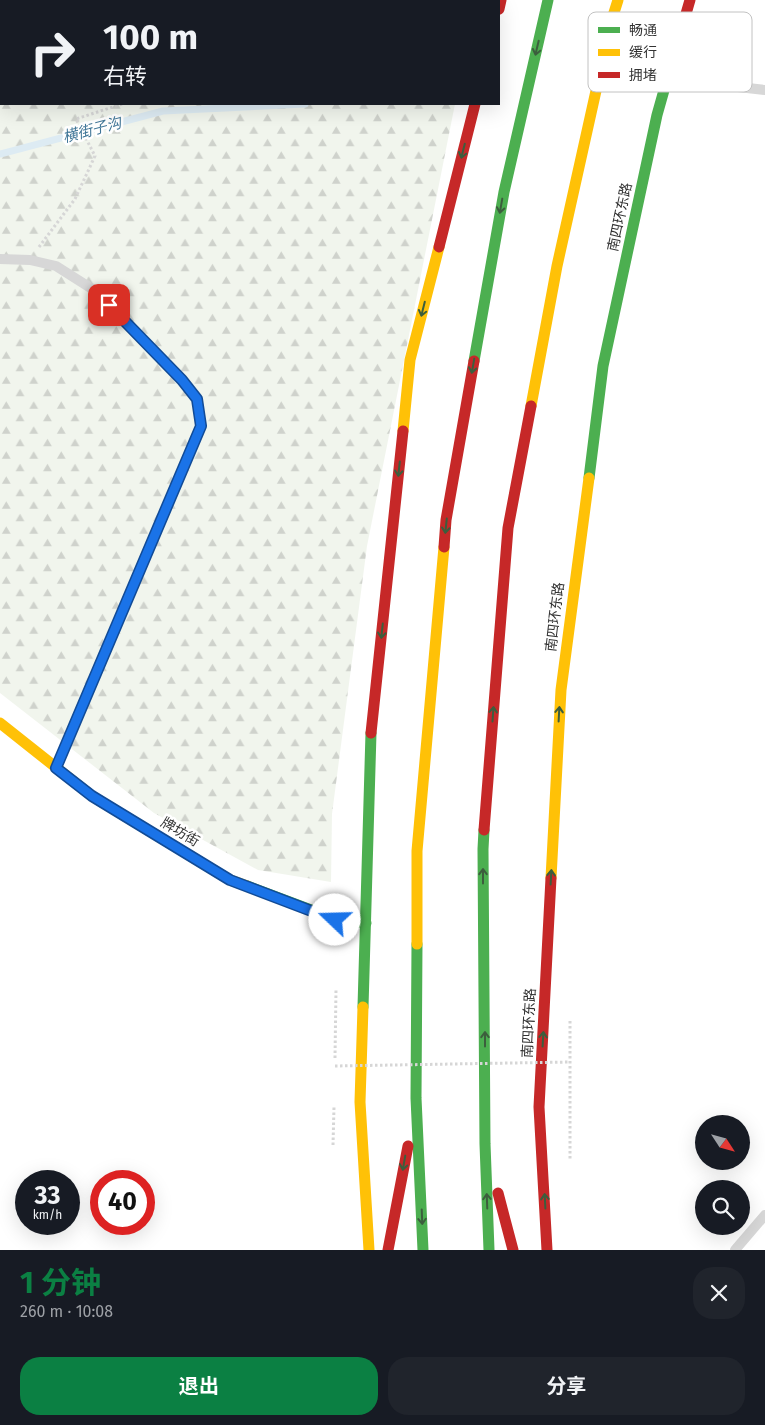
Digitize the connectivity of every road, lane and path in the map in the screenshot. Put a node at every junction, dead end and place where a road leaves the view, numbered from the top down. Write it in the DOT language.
graph roads {
  1 [pos="548,0"];
  2 [pos="618,0"];
  3 [pos="614,12"];
  4 [pos="752,89"];
  5 [pos="765,90"];
  6 [pos="596,92"];
  7 [pos="663,92"];
  8 [pos="119,105"];
  9 [pos="475,105"];
  10 [pos="0,259"];
  11 [pos="30,260"];
  12 [pos="0,723"];
  13 [pos="56,768"];
  14 [pos="366,923"];
  15 [pos="570,1018"];
  16 [pos="570,1062"];
  17 [pos="335,1066"];
  18 [pos="416,1098"];
  19 [pos="486,1144"];
  20 [pos="570,1161"];
  21 [pos="765,1215"];
  22 [pos="369,1250"];
  23 [pos="388,1250"];
  24 [pos="423,1250"];
  25 [pos="489,1250"];
  26 [pos="513,1250"];
  27 [pos="547,1250"];
  28 [pos="735,1250"];
  1 -- 18 [label="main road, one-way"];
  3 -- 2 [label="main road, one-way"];
  4 -- 5 [label="lane"];
  19 -- 6 [label="main road, one-way"];
  27 -- 7 [label="main road, 南四环东路, one-way"];
  8 -- 11 [label="path"];
  9 -- 14 [label="main road, one-way"];
  10 -- 11 [label="lane"];
  11 -- 13 [label="lane"];
  12 -- 13 [label="main road, 牌坊街"];
  13 -- 14 [label="main road, 牌坊街"];
  14 -- 22 [label="main road"];
  15 -- 16 [label="path"];
  16 -- 17 [label="path, bridge"];
  16 -- 20 [label="path"];
  18 -- 23 [label="main road, one-way"];
  18 -- 24 [label="main road, one-way"];
  25 -- 19 [label="main road, one-way"];
  19 -- 26 [label="main road"];
  21 -- 28 [label="lane"];
}
